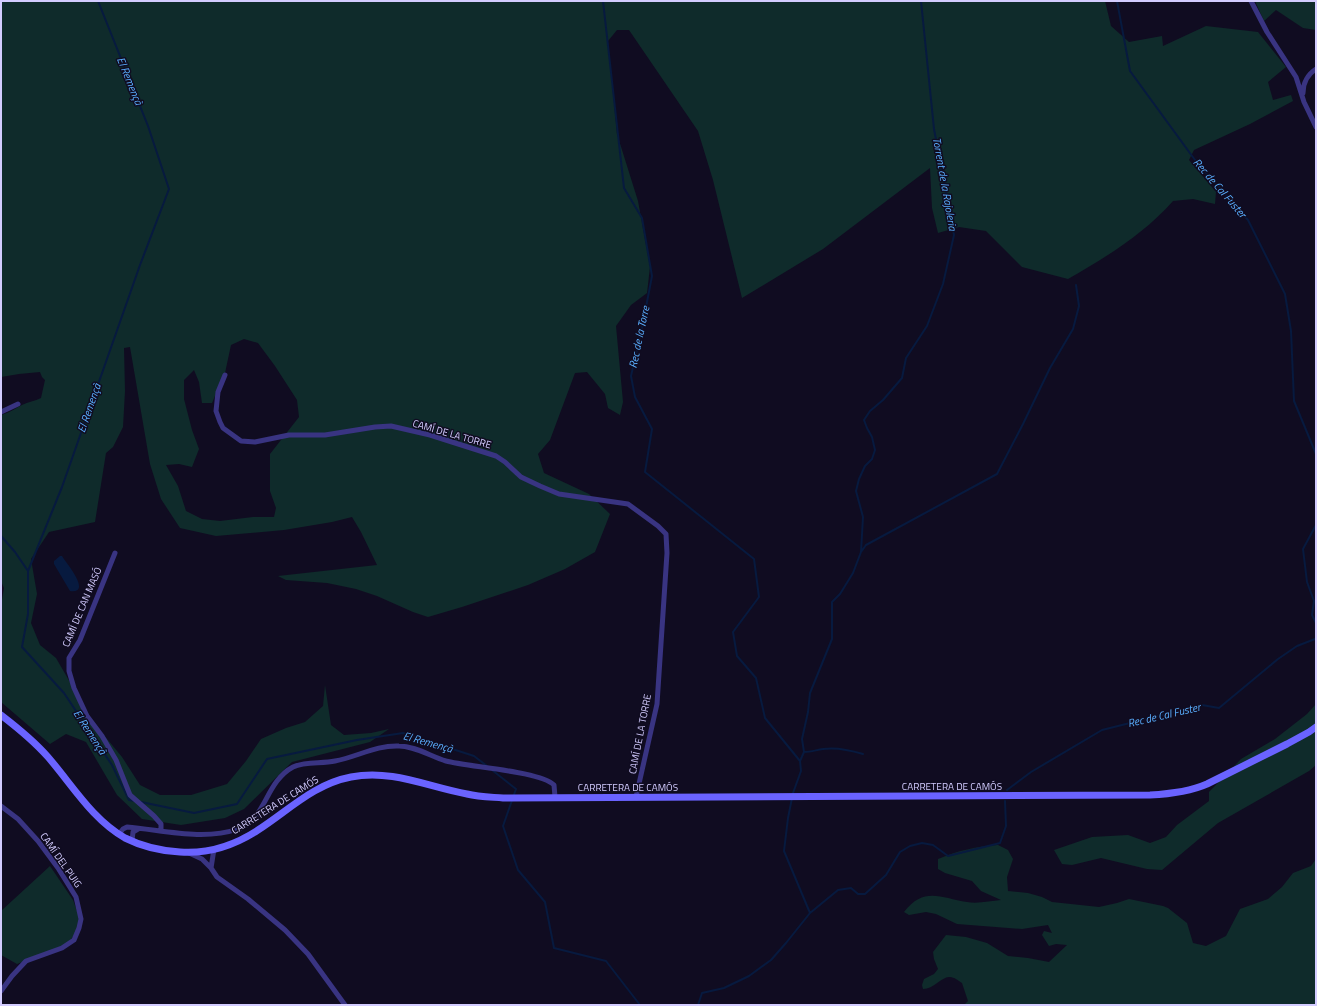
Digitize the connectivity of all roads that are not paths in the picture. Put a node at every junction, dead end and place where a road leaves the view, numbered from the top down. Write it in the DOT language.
graph roads {
  1 [pos="1251,1"];
  2 [pos="1316,69"];
  3 [pos="1302,94"];
  4 [pos="1316,127"];
  5 [pos="225,375"];
  6 [pos="18,404"];
  7 [pos="1,412"];
  8 [pos="115,554"];
  9 [pos="1,715"];
  10 [pos="1316,727"];
  11 [pos="555,797"];
  12 [pos="636,797"];
  13 [pos="1,806"];
  14 [pos="139,828"];
  15 [pos="161,831"];
  16 [pos="119,834"];
  17 [pos="132,841"];
  18 [pos="210,850"];
  19 [pos="188,853"];
  20 [pos="204,862"];
  21 [pos="211,868"];
  22 [pos="1,991"];
  23 [pos="345,1005"];
  1 -- 3 [label="street"];
  2 -- 3 [label="street"];
  3 -- 4 [label="street"];
  5 -- 12 [label="street, CAMÍ DE LA TORRE"];
  6 -- 7 [label="street"];
  8 -- 15 [label="street, CAMÍ DE CAN MASÓ"];
  9 -- 16 [label="street, CARRETERA DE CAMÓS"];
  10 -- 12 [label="street, CARRETERA DE CAMÓS"];
  11 -- 12 [label="street, CARRETERA DE CAMÓS"];
  11 -- 15 [label="street"];
  11 -- 18 [label="street, CARRETERA DE CAMÓS"];
  13 -- 22 [label="street, CAMÍ DEL PUIG"];
  14 -- 15 [label="street"];
  14 -- 16 [label="street"];
  14 -- 17 [label="street"];
  16 -- 17 [label="street, CARRETERA DE CAMÓS"];
  17 -- 19 [label="street, CARRETERA DE CAMÓS"];
  18 -- 19 [label="street, CARRETERA DE CAMÓS"];
  18 -- 20 [label="street"];
  18 -- 21 [label="street"];
  19 -- 20 [label="street"];
  20 -- 21 [label="street"];
  21 -- 23 [label="street"];
}
